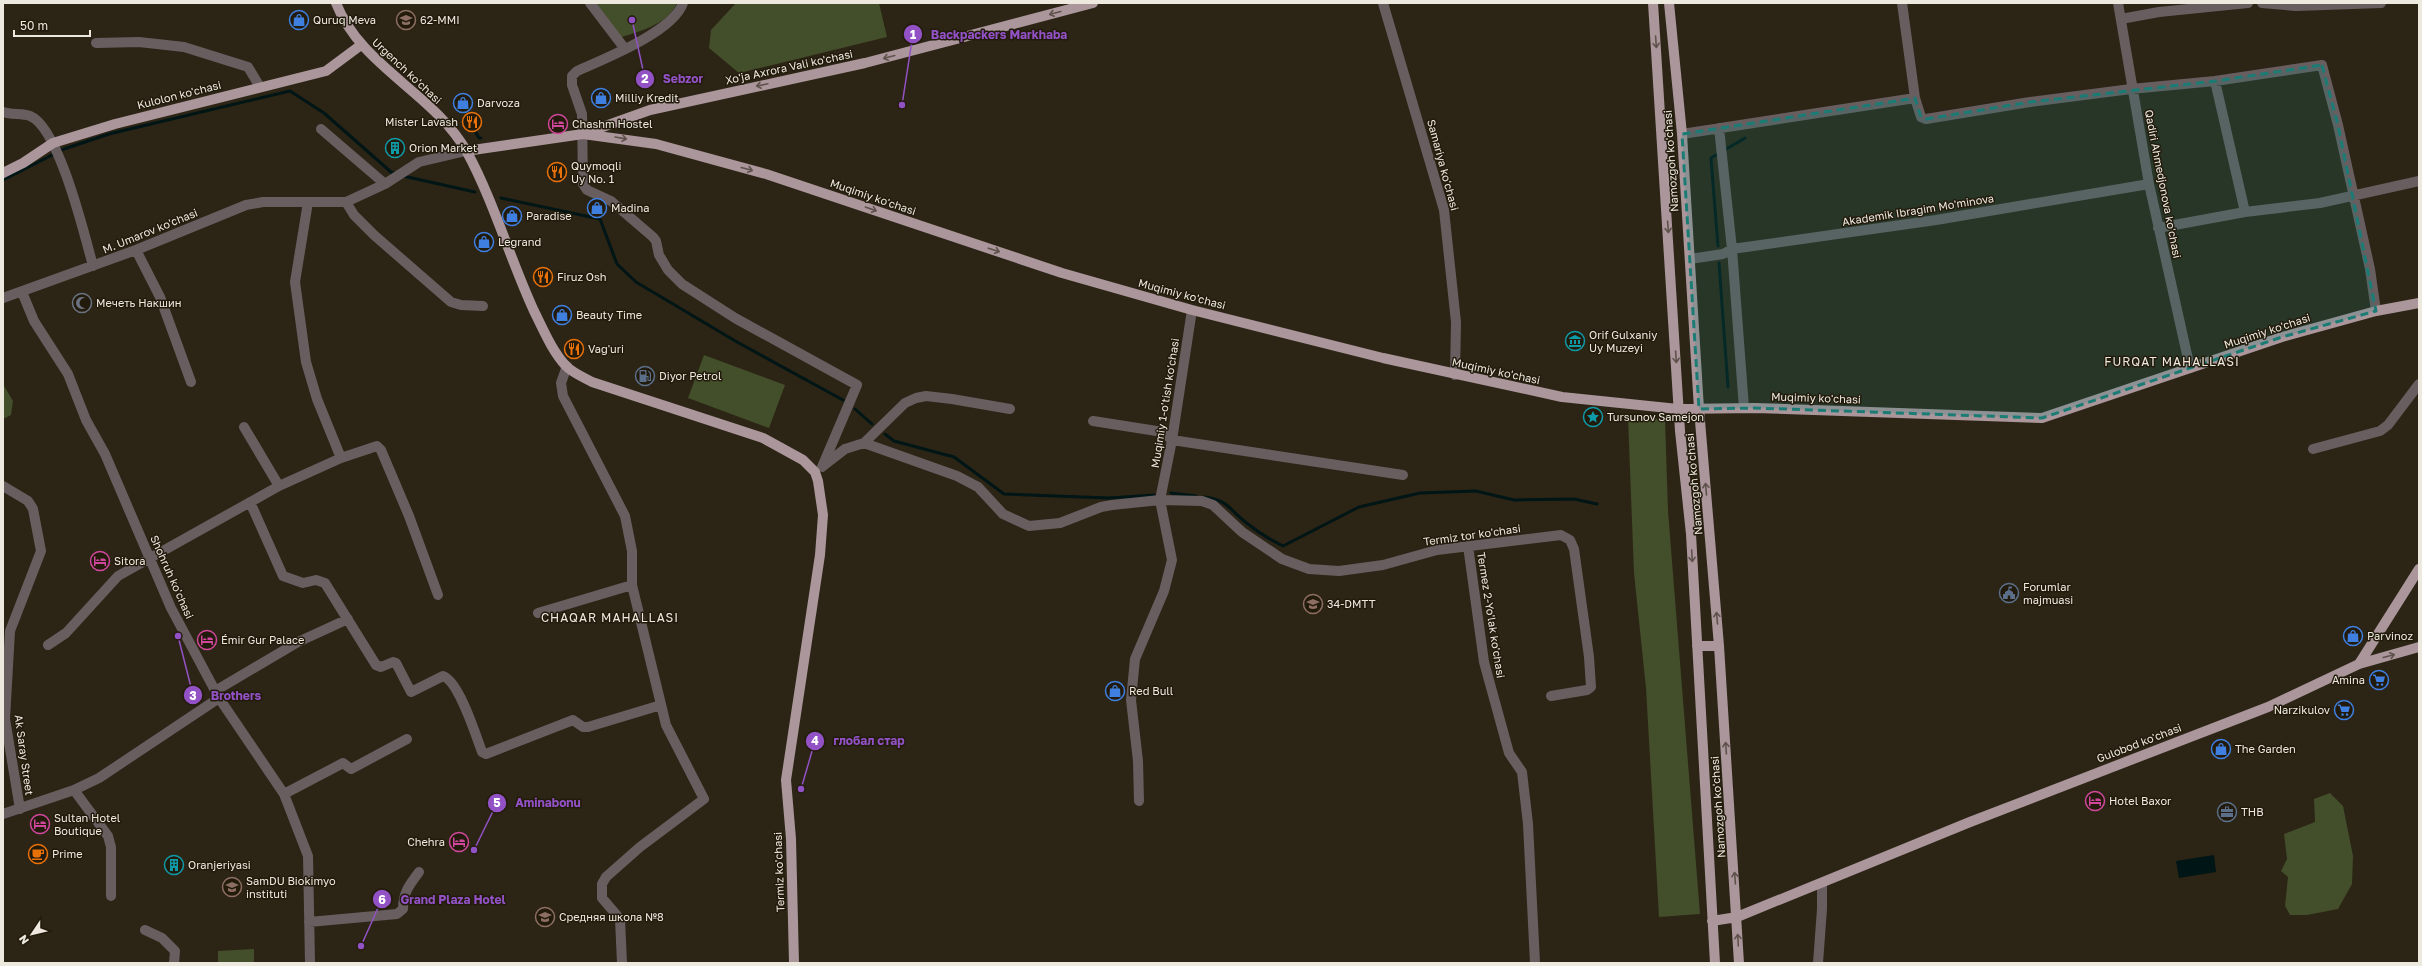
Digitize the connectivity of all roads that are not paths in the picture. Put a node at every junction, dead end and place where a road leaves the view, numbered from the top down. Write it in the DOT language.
graph roads {
  1 [pos="336,3"];
  2 [pos="590,3"];
  3 [pos="683,3"];
  4 [pos="1093,3"];
  5 [pos="1383,3"];
  6 [pos="1652,3"];
  7 [pos="1669,3"];
  8 [pos="1903,3"];
  9 [pos="2118,3"];
  10 [pos="2248,3"];
  11 [pos="2262,3"];
  12 [pos="2381,3"];
  13 [pos="2121,19"];
  14 [pos="96,43"];
  15 [pos="361,45"];
  16 [pos="626,49"];
  17 [pos="2215,81"];
  18 [pos="260,87"];
  19 [pos="2132,89"];
  20 [pos="1915,98"];
  21 [pos="3,112"];
  22 [pos="1719,128"];
  23 [pos="321,129"];
  24 [pos="583,134"];
  25 [pos="1682,134"];
  26 [pos="55,150"];
  27 [pos="466,151"];
  28 [pos="3,173"];
  29 [pos="2419,181"];
  30 [pos="385,184"];
  31 [pos="2150,184"];
  32 [pos="2352,194"];
  33 [pos="308,202"];
  34 [pos="346,202"];
  35 [pos="2245,212"];
  36 [pos="2158,228"];
  37 [pos="1732,249"];
  38 [pos="136,250"];
  39 [pos="1690,259"];
  40 [pos="93,266"];
  41 [pos="22,292"];
  42 [pos="3,298"];
  43 [pos="2419,303"];
  44 [pos="483,306"];
  45 [pos="1192,310"];
  46 [pos="2376,311"];
  47 [pos="566,366"];
  48 [pos="2190,368"];
  49 [pos="1455,375"];
  50 [pos="191,382"];
  51 [pos="2419,384"];
  52 [pos="1678,408"];
  53 [pos="1744,408"];
  54 [pos="1010,409"];
  55 [pos="1699,409"];
  56 [pos="1093,421"];
  57 [pos="244,427"];
  58 [pos="1172,440"];
  59 [pos="864,443"];
  60 [pos="2312,450"];
  61 [pos="341,458"];
  62 [pos="818,469"];
  63 [pos="1403,475"];
  64 [pos="3,486"];
  65 [pos="279,486"];
  66 [pos="1160,500"];
  67 [pos="250,502"];
  68 [pos="1468,546"];
  69 [pos="150,559"];
  70 [pos="2419,569"];
  71 [pos="632,585"];
  72 [pos="438,595"];
  73 [pos="538,613"];
  74 [pos="348,619"];
  75 [pos="48,645"];
  76 [pos="1697,646"];
  77 [pos="1719,646"];
  78 [pos="2419,647"];
  79 [pos="2359,664"];
  80 [pos="217,694"];
  81 [pos="1551,696"];
  82 [pos="662,705"];
  83 [pos="407,739"];
  84 [pos="74,790"];
  85 [pos="284,794"];
  86 [pos="1139,801"];
  87 [pos="20,809"];
  88 [pos="3,814"];
  89 [pos="419,872"];
  90 [pos="1822,883"];
  91 [pos="111,896"];
  92 [pos="1737,917"];
  93 [pos="1712,920"];
  94 [pos="309,922"];
  95 [pos="145,930"];
  96 [pos="174,963"];
  97 [pos="310,963"];
  98 [pos="622,963"];
  99 [pos="794,963"];
  100 [pos="1535,963"];
  101 [pos="1715,963"];
  102 [pos="1739,963"];
  103 [pos="1818,963"];
  1 -- 15 [label="main road, Urgench ko'chasi"];
  2 -- 16 [label="street"];
  3 -- 16 [label="street"];
  4 -- 24 [label="main road, Xo'ja Axrora Vali ko'chasi, one-way"];
  5 -- 49 [label="street, Samariya ko'chasi"];
  6 -- 52 [label="main road, Namozgoh ko'chasi, one-way"];
  7 -- 25 [label="main road, Namozgoh ko'chasi"];
  8 -- 20 [label="street"];
  9 -- 13 [label="street, Qadiri Ahmedjonova ko'chasi"];
  10 -- 13 [label="street"];
  11 -- 12 [label="street"];
  13 -- 19 [label="street, Qadiri Ahmedjonova ko'chasi"];
  14 -- 18 [label="street"];
  15 -- 18 [label="main road, Kulolon ko'chasi"];
  15 -- 27 [label="main road, Urgench ko'chasi"];
  16 -- 24 [label="street"];
  17 -- 19 [label="street"];
  17 -- 32 [label="street"];
  17 -- 35 [label="street"];
  18 -- 26 [label="main road, Kulolon ko'chasi"];
  19 -- 20 [label="street"];
  19 -- 31 [label="street, Qadiri Ahmedjonova ko'chasi"];
  20 -- 22 [label="street"];
  21 -- 26 [label="street"];
  22 -- 25 [label="street"];
  22 -- 37 [label="street"];
  23 -- 30 [label="street"];
  24 -- 27 [label="main road, Xo'ja Axrora Vali ko'chasi"];
  24 -- 45 [label="main road, Muqimiy ko'chasi, one-way"];
  24 -- 62 [label="street"];
  25 -- 39 [label="main road, Namozgoh ko'chasi"];
  26 -- 28 [label="main road, Kulolon ko'chasi"];
  26 -- 40 [label="street"];
  27 -- 30 [label="street"];
  27 -- 47 [label="main road, Urgench ko'chasi"];
  29 -- 32 [label="street"];
  30 -- 34 [label="street"];
  31 -- 36 [label="street, Qadiri Ahmedjonova ko'chasi"];
  31 -- 37 [label="street, Akademik Ibragim Mo'minova"];
  32 -- 35 [label="street"];
  32 -- 46 [label="street"];
  33 -- 34 [label="street, M. Umarov ko'chasi"];
  33 -- 38 [label="street, M. Umarov ko'chasi"];
  33 -- 61 [label="street"];
  34 -- 44 [label="street"];
  35 -- 36 [label="street"];
  36 -- 48 [label="street, Qadiri Ahmedjonova ko'chasi"];
  37 -- 39 [label="street, Akademik Ibragim Mo'minova"];
  37 -- 53 [label="street"];
  38 -- 40 [label="street, M. Umarov ko'chasi"];
  38 -- 50 [label="street"];
  39 -- 55 [label="main road, Namozgoh ko'chasi"];
  40 -- 41 [label="street, M. Umarov ko'chasi"];
  41 -- 42 [label="street, M. Umarov ko'chasi"];
  41 -- 69 [label="street, Shohruh ko'chasi"];
  43 -- 46 [label="main road, Muqimiy ko'chasi"];
  45 -- 49 [label="main road, Muqimiy ko'chasi"];
  45 -- 58 [label="street, Muqimiy 1-o'tish ko'chasi"];
  46 -- 48 [label="main road, Muqimiy ko'chasi"];
  47 -- 62 [label="main road"];
  47 -- 71 [label="street"];
  48 -- 53 [label="main road, Muqimiy ko'chasi"];
  49 -- 52 [label="main road, Muqimiy ko'chasi"];
  51 -- 60 [label="street"];
  52 -- 55 [label="main road, Muqimiy ko'chasi"];
  52 -- 76 [label="main road, Namozgoh ko'chasi, one-way"];
  53 -- 55 [label="main road, Muqimiy ko'chasi"];
  54 -- 59 [label="street"];
  77 -- 55 [label="main road, Namozgoh ko'chasi, one-way"];
  56 -- 58 [label="street"];
  57 -- 65 [label="street"];
  58 -- 63 [label="street"];
  58 -- 66 [label="street, Muqimiy 1-o'tish ko'chasi"];
  59 -- 62 [label="street"];
  59 -- 66 [label="street, Termiz tor ko'chasi"];
  61 -- 65 [label="street"];
  61 -- 72 [label="street"];
  62 -- 99 [label="main road, Termiz ko'chasi"];
  64 -- 87 [label="street, Ak Saray Street"];
  65 -- 67 [label="street"];
  66 -- 68 [label="street, Termiz tor ko'chasi"];
  66 -- 86 [label="street"];
  67 -- 69 [label="street"];
  67 -- 74 [label="street"];
  68 -- 81 [label="street, Termiz tor ko'chasi"];
  68 -- 100 [label="street, Termez 2-Yo'lak ko'chasi"];
  69 -- 75 [label="street"];
  69 -- 80 [label="street, Shohruh ko'chasi"];
  70 -- 79 [label="main road"];
  71 -- 73 [label="street"];
  71 -- 82 [label="street"];
  74 -- 80 [label="street"];
  74 -- 82 [label="street"];
  76 -- 77 [label="main road"];
  76 -- 93 [label="main road, Namozgoh ko'chasi"];
  92 -- 77 [label="main road, Namozgoh ko'chasi, one-way"];
  79 -- 78 [label="main road, Gulobod ko'chasi, one-way"];
  79 -- 90 [label="main road, Gulobod ko'chasi"];
  80 -- 84 [label="street"];
  80 -- 85 [label="street, Shohruh ko'chasi"];
  82 -- 98 [label="street"];
  83 -- 85 [label="street"];
  84 -- 87 [label="street"];
  84 -- 91 [label="street"];
  85 -- 94 [label="street, Shohruh ko'chasi"];
  87 -- 88 [label="street"];
  89 -- 94 [label="street"];
  90 -- 92 [label="main road, Gulobod ko'chasi"];
  90 -- 103 [label="street"];
  92 -- 93 [label="main road, Gulobod ko'chasi"];
  102 -- 92 [label="main road, Namozgoh ko'chasi, one-way"];
  93 -- 101 [label="main road, Namozgoh ko'chasi"];
  94 -- 97 [label="street, Shohruh ko'chasi"];
  95 -- 96 [label="street"];
}
